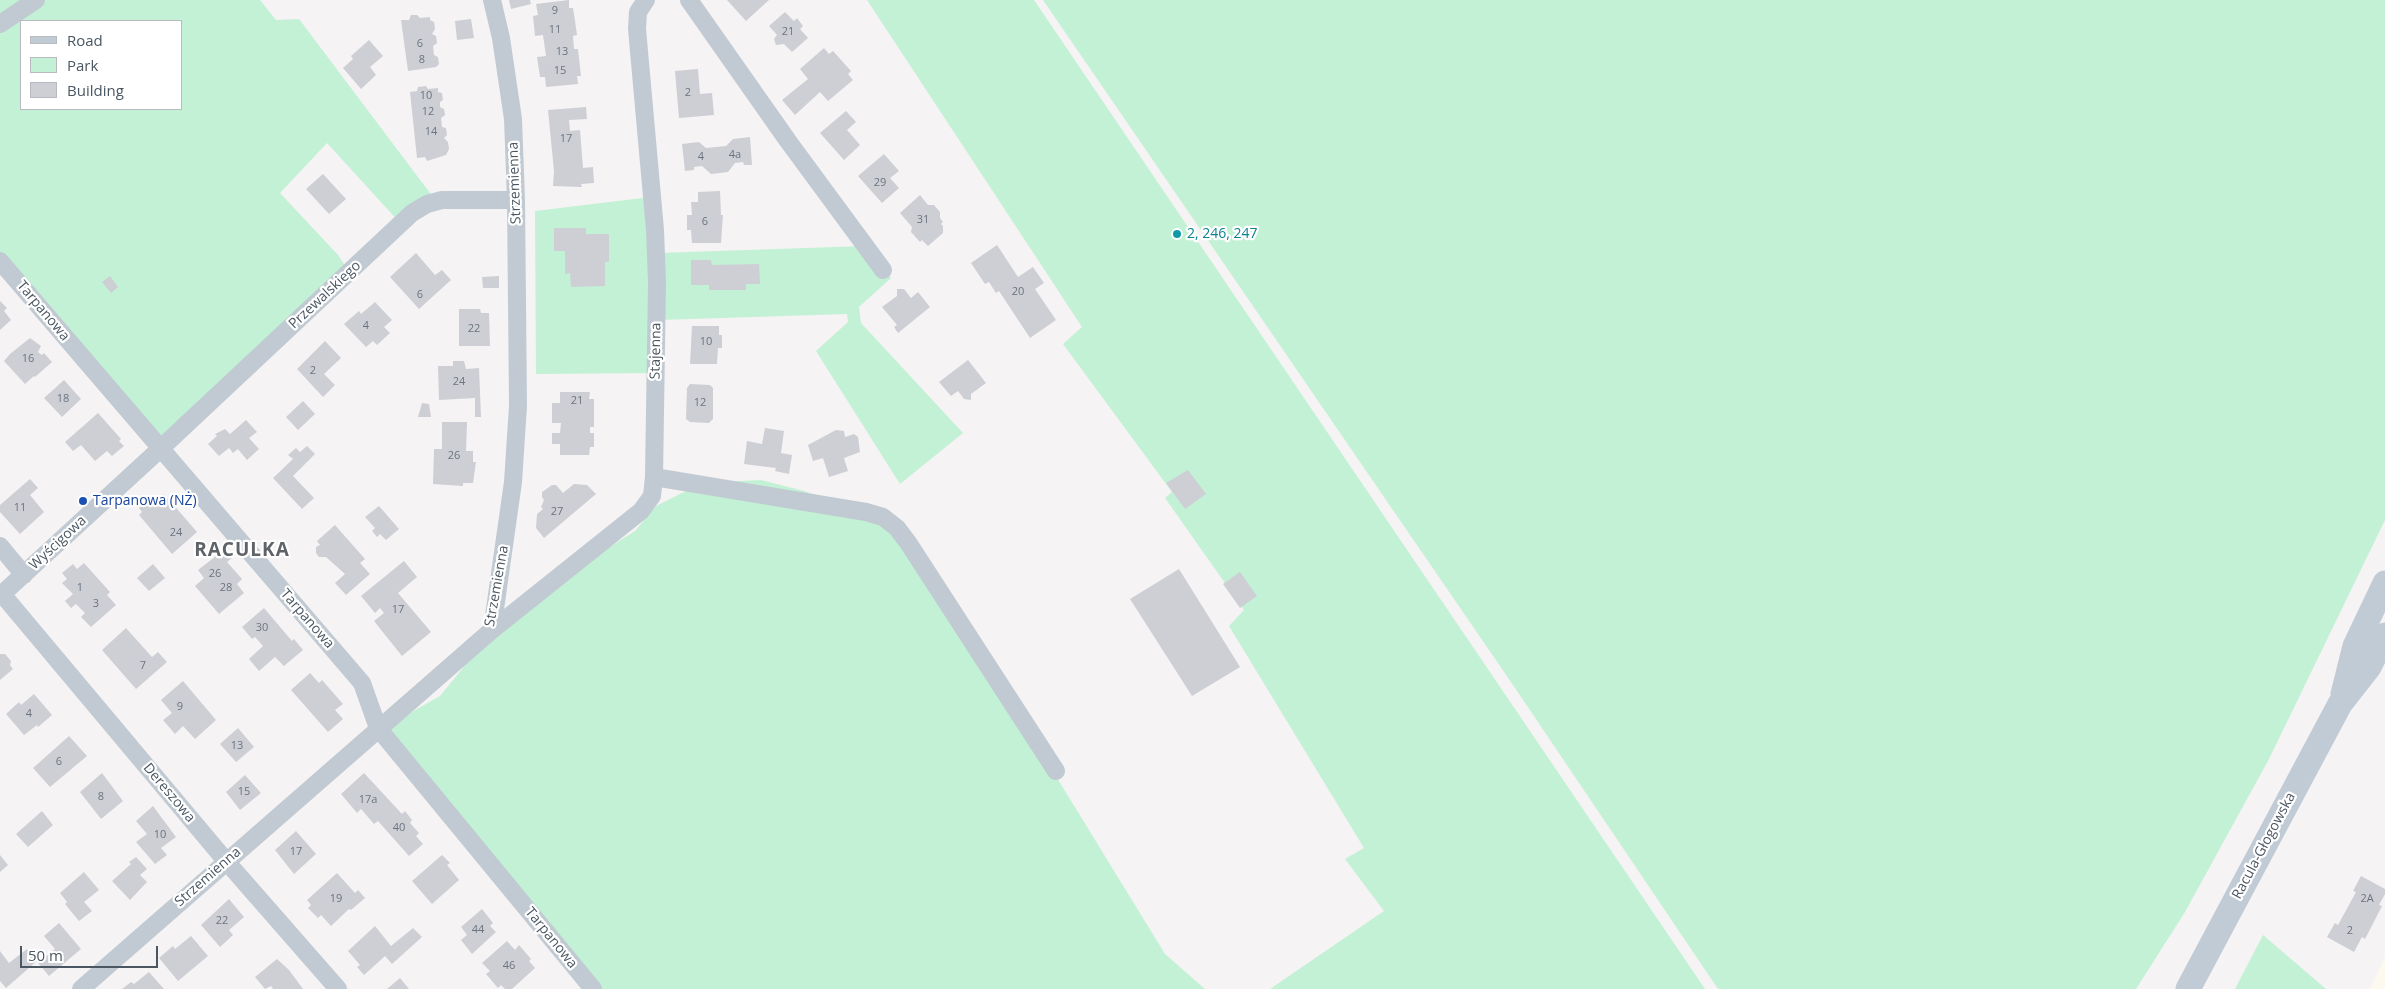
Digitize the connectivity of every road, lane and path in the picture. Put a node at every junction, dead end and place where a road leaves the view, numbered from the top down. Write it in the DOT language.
graph roads {
  1 [pos="36,0"];
  2 [pos="492,0"];
  3 [pos="646,0"];
  4 [pos="689,0"];
  5 [pos="0,24"];
  6 [pos="516,200"];
  7 [pos="0,261"];
  8 [pos="883,270"];
  9 [pos="160,449"];
  10 [pos="654,476"];
  11 [pos="0,546"];
  12 [pos="24,575"];
  13 [pos="2385,583"];
  14 [pos="1,595"];
  15 [pos="492,630"];
  16 [pos="2385,635"];
  17 [pos="2340,704"];
  18 [pos="378,728"];
  19 [pos="1056,771"];
  20 [pos="226,861"];
  21 [pos="81,989"];
  22 [pos="338,989"];
  23 [pos="593,989"];
  24 [pos="2188,989"];
  1 -- 5 [label="street"];
  2 -- 6 [label="street, Strzemienna"];
  3 -- 10 [label="street, Stajenna"];
  4 -- 8 [label="street"];
  6 -- 9 [label="street, Przewalskiego"];
  6 -- 15 [label="street, Strzemienna"];
  7 -- 9 [label="street, Tarpanowa"];
  9 -- 12 [label="street, Wyścigowa"];
  9 -- 18 [label="street, Tarpanowa"];
  10 -- 15 [label="street, Stajenna"];
  10 -- 19 [label="street"];
  11 -- 12 [label="street"];
  12 -- 14 [label="street, Wyścigowa"];
  13 -- 17 [label="main road, Racula-Głogowska"];
  14 -- 20 [label="street, Dereszowa"];
  15 -- 18 [label="street, Strzemienna"];
  16 -- 17 [label="main road, Racula-Głogowska"];
  17 -- 24 [label="main road, Racula-Głogowska"];
  18 -- 20 [label="street, Strzemienna"];
  18 -- 23 [label="street, Tarpanowa"];
  20 -- 21 [label="street, Strzemienna"];
  20 -- 22 [label="street, Dereszowa"];
}
